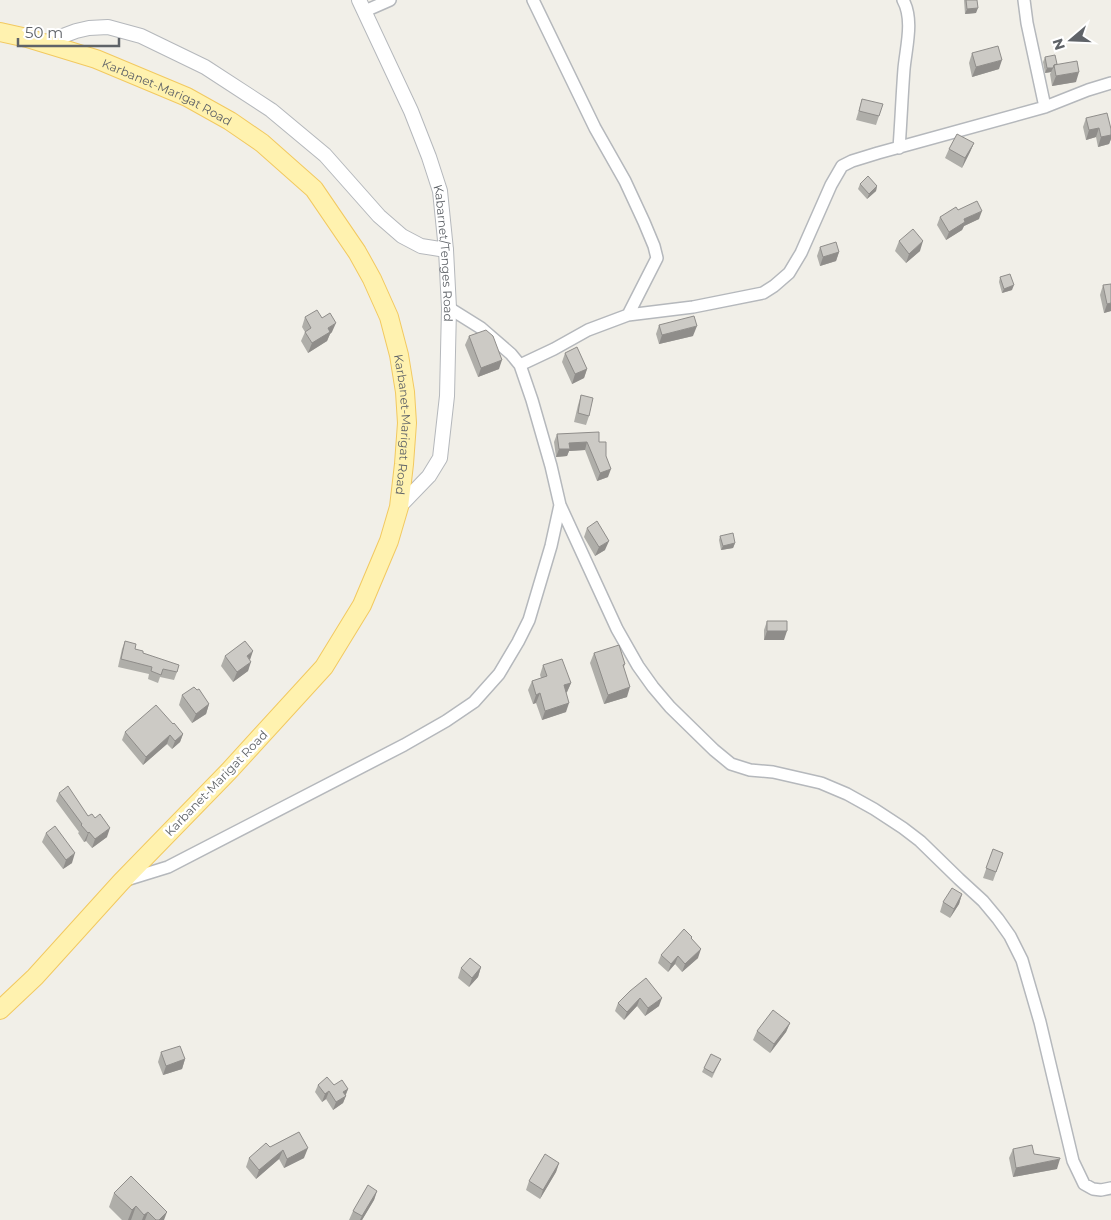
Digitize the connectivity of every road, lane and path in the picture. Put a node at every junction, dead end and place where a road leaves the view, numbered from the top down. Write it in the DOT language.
graph roads {
  1 [pos="390,0"];
  2 [pos="533,0"];
  3 [pos="903,0"];
  4 [pos="1024,0"];
  5 [pos="362,6"];
  6 [pos="0,32"];
  7 [pos="44,43"];
  8 [pos="1111,83"];
  9 [pos="1045,107"];
  10 [pos="899,148"];
  11 [pos="446,250"];
  12 [pos="449,308"];
  13 [pos="628,315"];
  14 [pos="520,364"];
  15 [pos="560,505"];
  16 [pos="399,507"];
  17 [pos="121,882"];
  18 [pos="0,1010"];
  19 [pos="1111,1188"];
  1 -- 5 [label="street"];
  2 -- 13 [label="street"];
  3 -- 10 [label="street"];
  4 -- 9 [label="street"];
  5 -- 11 [label="street, Kabarnet/Tenges Road"];
  6 -- 7 [label="main road, Karbanet-Marigat Road"];
  7 -- 11 [label="street"];
  7 -- 16 [label="main road, Karbanet-Marigat Road"];
  8 -- 9 [label="street"];
  9 -- 10 [label="street"];
  10 -- 13 [label="street"];
  11 -- 12 [label="street, Kabarnet/Tenges Road"];
  12 -- 14 [label="street"];
  12 -- 16 [label="street, Kabarnet/Tenges Road"];
  13 -- 14 [label="street"];
  14 -- 15 [label="street"];
  15 -- 17 [label="street"];
  15 -- 19 [label="street"];
  16 -- 17 [label="main road, Karbanet-Marigat Road"];
  17 -- 18 [label="main road, Karbanet-Marigat Road"];
}
